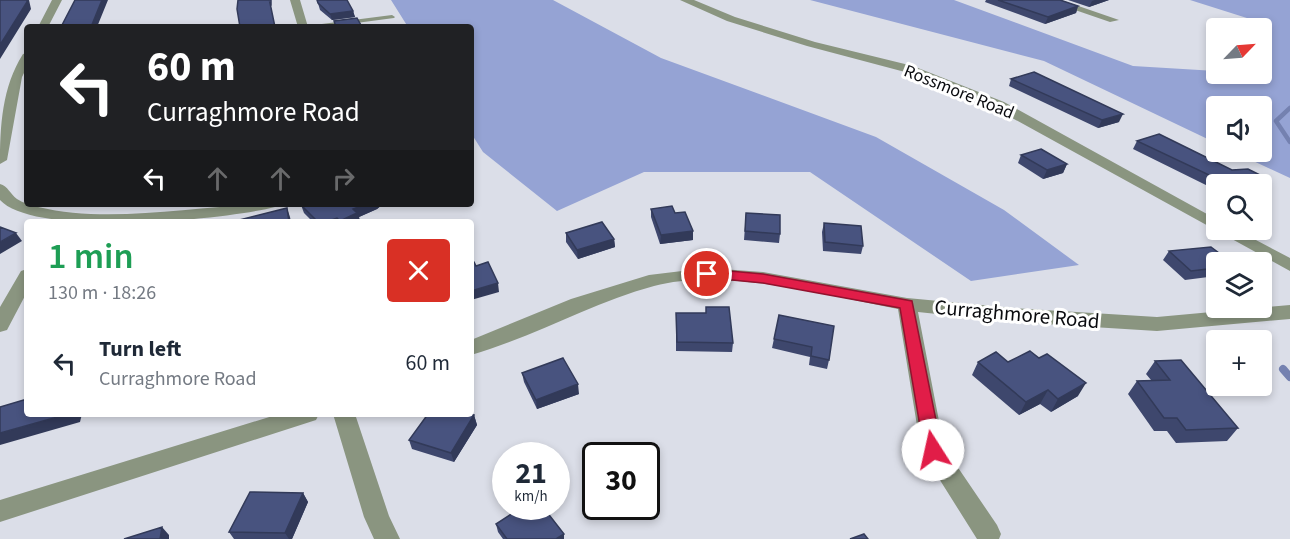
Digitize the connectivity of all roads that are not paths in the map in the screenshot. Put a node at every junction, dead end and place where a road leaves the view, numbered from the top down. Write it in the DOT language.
graph roads {
  1 [pos="57,0"];
  2 [pos="295,0"];
  3 [pos="685,0"];
  4 [pos="1051,0"];
  5 [pos="392,17"];
  6 [pos="1114,20"];
  7 [pos="45,24"];
  8 [pos="302,24"];
  9 [pos="337,24"];
  10 [pos="24,62"];
  11 [pos="0,160"];
  12 [pos="0,189"];
  13 [pos="249,207"];
  14 [pos="76,219"];
  15 [pos="1206,219"];
  16 [pos="1244,240"];
  17 [pos="1290,265"];
  18 [pos="24,280"];
  19 [pos="907,304"];
  20 [pos="1290,312"];
  21 [pos="0,325"];
  22 [pos="474,347"];
  23 [pos="298,417"];
  24 [pos="345,417"];
  25 [pos="0,511"];
  26 [pos="988,534"];
  27 [pos="387,539"];
  1 -- 7 [label="street"];
  2 -- 8 [label="street"];
  3 -- 15 [label="street, Rossmore Road"];
  4 -- 6 [label="street"];
  5 -- 9 [label="lane"];
  10 -- 11 [label="street"];
  12 -- 14 [label="street"];
  13 -- 14 [label="street"];
  16 -- 17 [label="street"];
  18 -- 21 [label="street"];
  19 -- 20 [label="street, Curraghmore Road"];
  19 -- 22 [label="street, Curraghmore Road"];
  19 -- 26 [label="street"];
  23 -- 25 [label="street"];
  24 -- 27 [label="street"];
}
